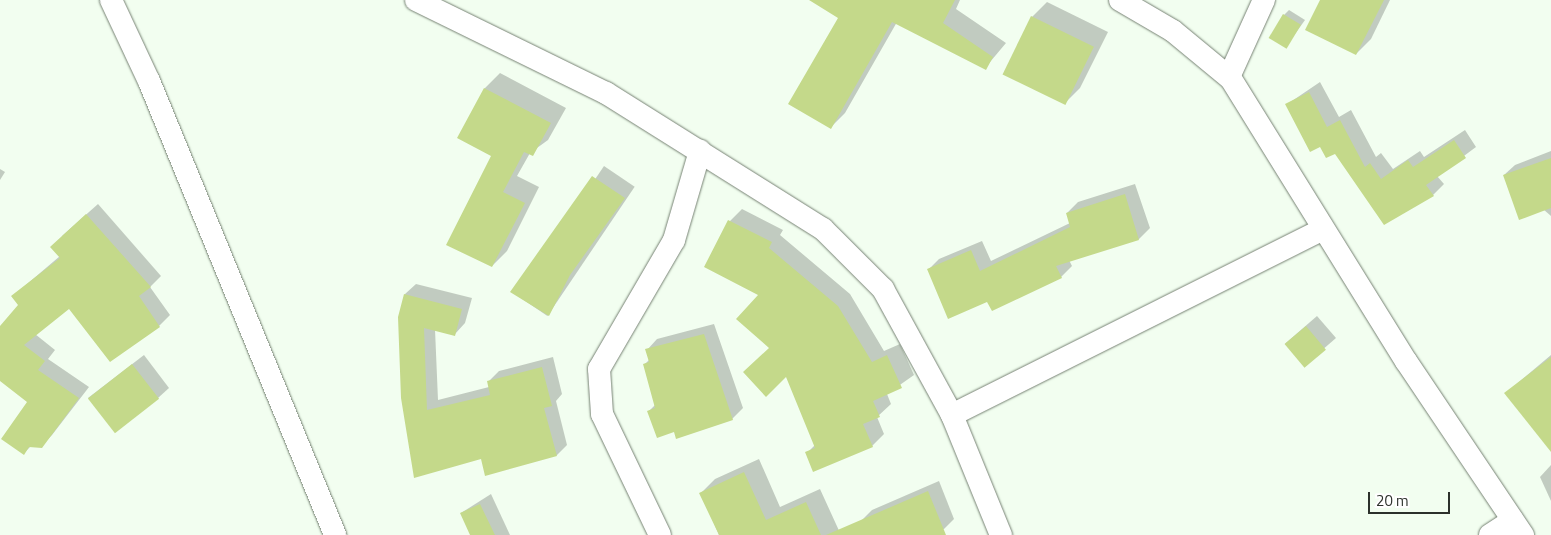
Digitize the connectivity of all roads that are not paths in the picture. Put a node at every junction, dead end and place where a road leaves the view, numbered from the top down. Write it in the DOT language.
graph roads {
  1 [pos="111,0"];
  2 [pos="416,0"];
  3 [pos="1120,0"];
  4 [pos="1264,0"];
  5 [pos="1229,77"];
  6 [pos="700,151"];
  7 [pos="1323,229"];
  8 [pos="952,415"];
  9 [pos="1518,528"];
  10 [pos="335,535"];
  11 [pos="660,535"];
  12 [pos="1001,535"];
  13 [pos="1490,535"];
  1 -- 10 [label="street"];
  2 -- 6 [label="street"];
  3 -- 5 [label="street"];
  4 -- 5 [label="street"];
  5 -- 7 [label="street"];
  6 -- 8 [label="street"];
  6 -- 11 [label="street"];
  7 -- 8 [label="street"];
  7 -- 9 [label="street"];
  8 -- 12 [label="street"];
  9 -- 13 [label="street"];
}
